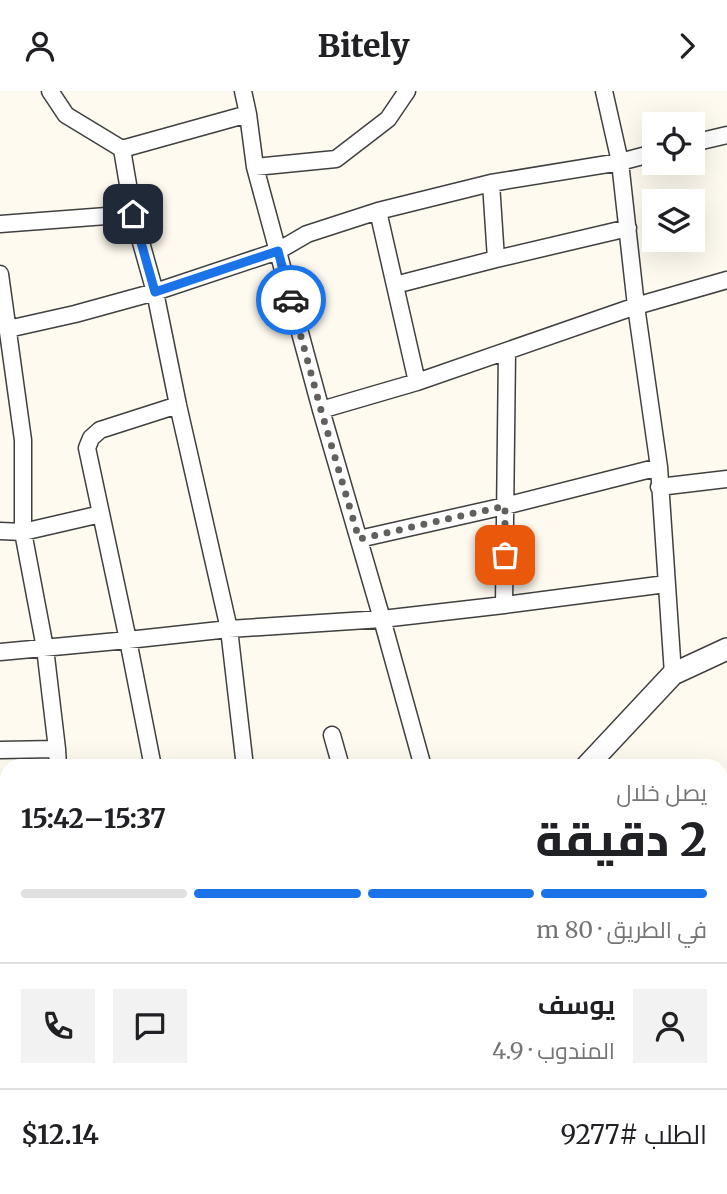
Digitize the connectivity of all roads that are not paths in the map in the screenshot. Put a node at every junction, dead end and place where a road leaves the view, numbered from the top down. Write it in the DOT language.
graph roads {
  1 [pos="50,91"];
  2 [pos="243,91"];
  3 [pos="407,91"];
  4 [pos="604,91"];
  5 [pos="248,114"];
  6 [pos="727,135"];
  7 [pos="705,140"];
  8 [pos="122,149"];
  9 [pos="642,156"];
  10 [pos="621,162"];
  11 [pos="255,167"];
  12 [pos="491,183"];
  13 [pos="378,211"];
  14 [pos="133,214"];
  15 [pos="0,224"];
  16 [pos="628,229"];
  17 [pos="278,251"];
  18 [pos="496,258"];
  19 [pos="0,274"];
  20 [pos="727,281"];
  21 [pos="395,285"];
  22 [pos="155,292"];
  23 [pos="636,306"];
  24 [pos="8,329"];
  25 [pos="506,351"];
  26 [pos="417,382"];
  27 [pos="178,405"];
  28 [pos="321,410"];
  29 [pos="659,467"];
  30 [pos="727,479"];
  31 [pos="659,487"];
  32 [pos="505,506"];
  33 [pos="101,514"];
  34 [pos="0,531"];
  35 [pos="23,532"];
  36 [pos="359,539"];
  37 [pos="666,584"];
  38 [pos="504,605"];
  39 [pos="382,618"];
  40 [pos="229,629"];
  41 [pos="128,640"];
  42 [pos="45,648"];
  43 [pos="727,649"];
  44 [pos="0,652"];
  45 [pos="673,674"];
  46 [pos="332,735"];
  47 [pos="57,749"];
  48 [pos="0,750"];
  49 [pos="58,759"];
  50 [pos="151,759"];
  51 [pos="245,759"];
  52 [pos="339,759"];
  53 [pos="421,759"];
  54 [pos="593,759"];
  1 -- 8 [label="street"];
  2 -- 5 [label="street"];
  3 -- 11 [label="street"];
  4 -- 10 [label="street"];
  5 -- 8 [label="street"];
  5 -- 11 [label="street"];
  6 -- 7 [label="street"];
  8 -- 14 [label="street"];
  9 -- 10 [label="street"];
  10 -- 12 [label="street"];
  10 -- 16 [label="street"];
  11 -- 17 [label="street"];
  12 -- 13 [label="street"];
  12 -- 18 [label="street"];
  13 -- 17 [label="street"];
  13 -- 21 [label="street"];
  14 -- 15 [label="street"];
  14 -- 22 [label="street"];
  16 -- 18 [label="street"];
  16 -- 23 [label="street"];
  17 -- 22 [label="street"];
  17 -- 28 [label="street"];
  18 -- 21 [label="street"];
  19 -- 24 [label="street"];
  20 -- 23 [label="street"];
  21 -- 26 [label="street"];
  22 -- 24 [label="street"];
  22 -- 27 [label="street"];
  23 -- 25 [label="street"];
  23 -- 29 [label="street"];
  24 -- 35 [label="street"];
  25 -- 26 [label="street"];
  25 -- 32 [label="street"];
  26 -- 28 [label="street"];
  27 -- 33 [label="street"];
  27 -- 40 [label="street"];
  28 -- 36 [label="street"];
  29 -- 31 [label="street"];
  29 -- 32 [label="street"];
  30 -- 31 [label="street"];
  31 -- 37 [label="street"];
  32 -- 36 [label="street"];
  32 -- 38 [label="street"];
  33 -- 35 [label="street"];
  33 -- 41 [label="street"];
  34 -- 35 [label="street"];
  35 -- 42 [label="street"];
  36 -- 39 [label="street"];
  37 -- 38 [label="street"];
  37 -- 45 [label="street"];
  38 -- 39 [label="street"];
  39 -- 40 [label="street"];
  39 -- 53 [label="street"];
  40 -- 41 [label="street"];
  40 -- 51 [label="street"];
  41 -- 42 [label="street"];
  41 -- 50 [label="street"];
  42 -- 44 [label="street"];
  42 -- 47 [label="street"];
  43 -- 45 [label="street"];
  45 -- 54 [label="street"];
  46 -- 52 [label="street"];
  47 -- 48 [label="street"];
  47 -- 49 [label="street"];
}
